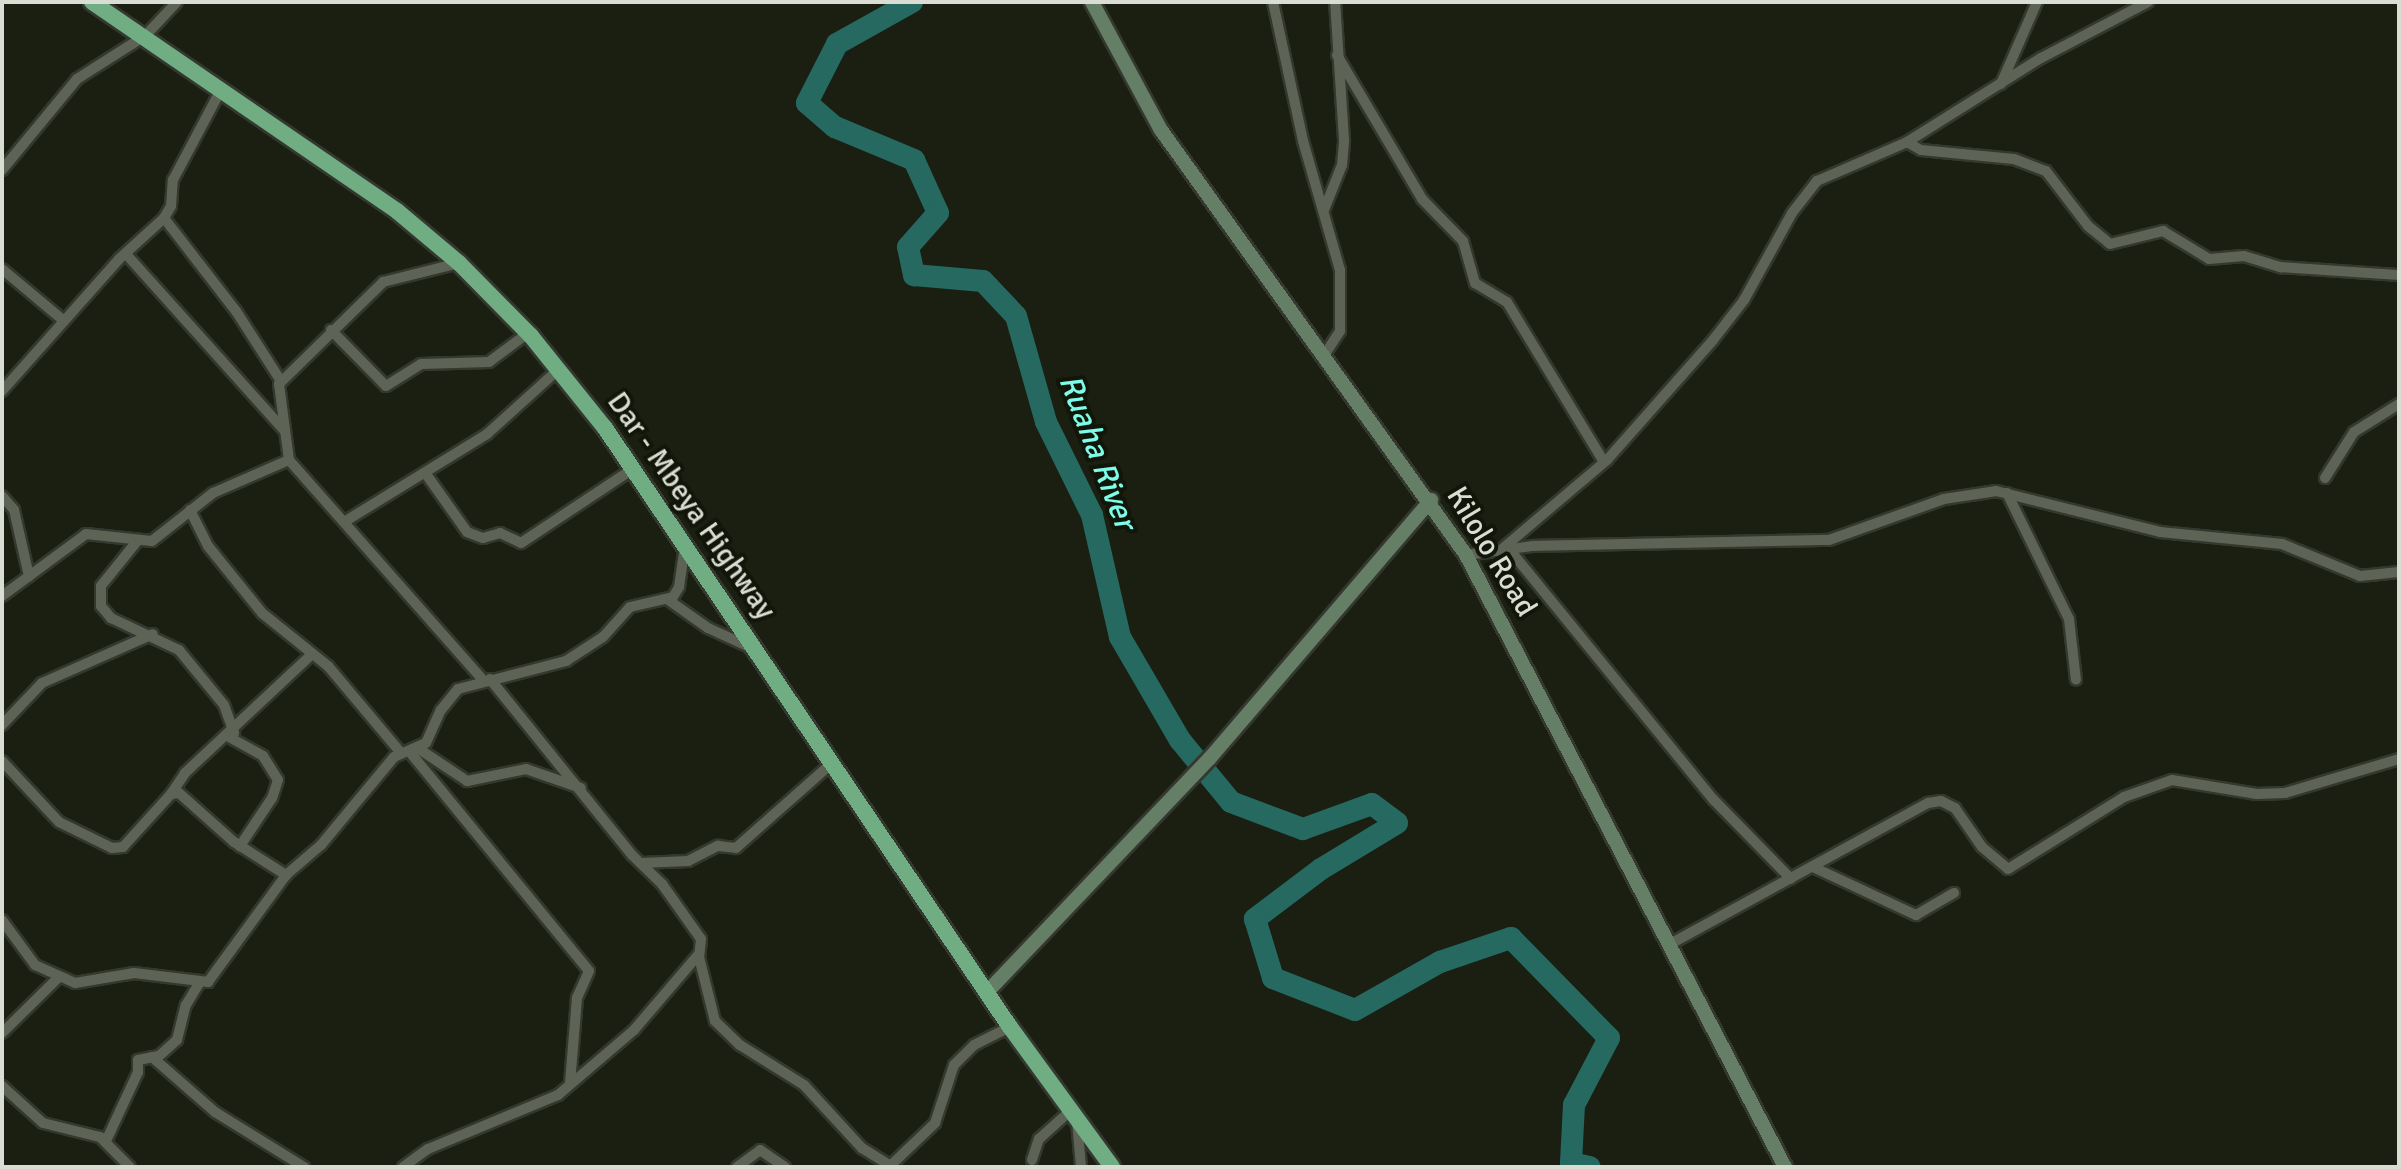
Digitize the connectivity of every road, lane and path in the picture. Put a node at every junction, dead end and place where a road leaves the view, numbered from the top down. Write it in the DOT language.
graph roads {
  1 [pos="92,2"];
  2 [pos="177,2"];
  3 [pos="1092,2"];
  4 [pos="1273,2"];
  5 [pos="1335,2"];
  6 [pos="2037,2"];
  7 [pos="2148,2"];
  8 [pos="146,35"];
  9 [pos="1337,55"];
  10 [pos="2000,86"];
  11 [pos="222,88"];
  12 [pos="1907,142"];
  13 [pos="2,170"];
  14 [pos="1324,210"];
  15 [pos="164,218"];
  16 [pos="126,254"];
  17 [pos="459,263"];
  18 [pos="2,269"];
  19 [pos="2399,275"];
  20 [pos="63,320"];
  21 [pos="331,330"];
  22 [pos="528,333"];
  23 [pos="1325,354"];
  24 [pos="559,369"];
  25 [pos="281,381"];
  26 [pos="2,391"];
  27 [pos="2399,404"];
  28 [pos="285,431"];
  29 [pos="289,460"];
  30 [pos="1604,462"];
  31 [pos="633,469"];
  32 [pos="426,474"];
  33 [pos="2325,478"];
  34 [pos="2007,493"];
  35 [pos="2,496"];
  36 [pos="1431,500"];
  37 [pos="190,510"];
  38 [pos="344,522"];
  39 [pos="138,540"];
  40 [pos="685,546"];
  41 [pos="1504,550"];
  42 [pos="1466,555"];
  43 [pos="2399,572"];
  44 [pos="29,576"];
  45 [pos="2,596"];
  46 [pos="667,599"];
  47 [pos="153,634"];
  48 [pos="757,651"];
  49 [pos="312,654"];
  50 [pos="486,679"];
  51 [pos="2076,680"];
  52 [pos="2,725"];
  53 [pos="231,735"];
  54 [pos="410,751"];
  55 [pos="2399,759"];
  56 [pos="2,761"];
  57 [pos="831,764"];
  58 [pos="581,788"];
  59 [pos="171,794"];
  60 [pos="240,846"];
  61 [pos="641,863"];
  62 [pos="1813,867"];
  63 [pos="286,875"];
  64 [pos="1791,879"];
  65 [pos="1954,893"];
  66 [pos="2,920"];
  67 [pos="1672,943"];
  68 [pos="699,954"];
  69 [pos="59,977"];
  70 [pos="199,983"];
  71 [pos="989,990"];
  72 [pos="1010,1027"];
  73 [pos="2,1033"];
  74 [pos="152,1057"];
  75 [pos="570,1083"];
  76 [pos="2,1086"];
  77 [pos="1073,1116"];
  78 [pos="106,1141"];
  79 [pos="1032,1160"];
  80 [pos="890,1166"];
  81 [pos="1108,1166"];
  82 [pos="130,1167"];
  83 [pos="304,1167"];
  84 [pos="403,1167"];
  85 [pos="737,1167"];
  86 [pos="785,1167"];
  87 [pos="1081,1167"];
  88 [pos="1785,1167"];
  1 -- 8 [label="highway, Dar - Mbeya Highway"];
  2 -- 8 [label="street"];
  3 -- 23 [label="main road, Kilolo Road"];
  4 -- 14 [label="street"];
  5 -- 9 [label="street"];
  6 -- 10 [label="street"];
  7 -- 10 [label="street"];
  8 -- 11 [label="highway, Dar - Mbeya Highway"];
  8 -- 13 [label="street"];
  9 -- 14 [label="street"];
  9 -- 30 [label="street"];
  10 -- 12 [label="street"];
  11 -- 15 [label="street"];
  11 -- 17 [label="highway, Dar - Mbeya Highway"];
  12 -- 19 [label="street"];
  12 -- 30 [label="street"];
  14 -- 23 [label="street"];
  15 -- 16 [label="street"];
  15 -- 25 [label="street"];
  16 -- 20 [label="street"];
  16 -- 28 [label="street"];
  17 -- 21 [label="street"];
  17 -- 22 [label="highway, Dar - Mbeya Highway"];
  18 -- 20 [label="street"];
  20 -- 26 [label="street"];
  21 -- 22 [label="street"];
  21 -- 25 [label="street"];
  22 -- 24 [label="highway, Dar - Mbeya Highway"];
  23 -- 36 [label="main road, Kilolo Road"];
  24 -- 31 [label="highway, Dar - Mbeya Highway"];
  24 -- 32 [label="street"];
  25 -- 28 [label="street"];
  27 -- 33 [label="street"];
  28 -- 29 [label="street"];
  29 -- 37 [label="street"];
  29 -- 38 [label="street"];
  30 -- 41 [label="street"];
  31 -- 32 [label="street"];
  31 -- 40 [label="highway, Dar - Mbeya Highway"];
  32 -- 38 [label="street"];
  34 -- 41 [label="street"];
  34 -- 43 [label="street"];
  34 -- 51 [label="street"];
  35 -- 44 [label="street"];
  36 -- 42 [label="main road, Kilolo Road"];
  36 -- 71 [label="main road"];
  37 -- 39 [label="street"];
  37 -- 49 [label="street"];
  38 -- 50 [label="street"];
  39 -- 44 [label="street"];
  39 -- 47 [label="street"];
  40 -- 46 [label="street"];
  40 -- 48 [label="highway, Dar - Mbeya Highway"];
  41 -- 42 [label="street"];
  41 -- 64 [label="street"];
  42 -- 67 [label="main road, Kilolo Road"];
  44 -- 45 [label="street"];
  46 -- 48 [label="street"];
  46 -- 50 [label="street"];
  47 -- 52 [label="street"];
  47 -- 53 [label="street"];
  48 -- 57 [label="highway, Dar - Mbeya Highway"];
  49 -- 53 [label="street"];
  49 -- 54 [label="street"];
  50 -- 54 [label="street"];
  50 -- 58 [label="street"];
  53 -- 59 [label="street"];
  53 -- 60 [label="street"];
  54 -- 58 [label="street"];
  54 -- 63 [label="street"];
  54 -- 75 [label="street"];
  55 -- 62 [label="street"];
  56 -- 59 [label="street"];
  57 -- 61 [label="street"];
  57 -- 71 [label="highway, Dar - Mbeya Highway"];
  58 -- 61 [label="street"];
  59 -- 60 [label="street"];
  60 -- 63 [label="street"];
  61 -- 68 [label="street"];
  62 -- 64 [label="street"];
  62 -- 65 [label="street"];
  63 -- 70 [label="street"];
  64 -- 67 [label="street"];
  66 -- 69 [label="street"];
  67 -- 88 [label="main road, Kilolo Road"];
  68 -- 75 [label="street"];
  68 -- 80 [label="street"];
  69 -- 70 [label="street"];
  69 -- 73 [label="street"];
  70 -- 74 [label="street"];
  71 -- 72 [label="highway, Dar - Mbeya Highway"];
  72 -- 77 [label="highway, Dar - Mbeya Highway"];
  72 -- 80 [label="street"];
  74 -- 78 [label="street"];
  74 -- 83 [label="street"];
  75 -- 84 [label="street"];
  76 -- 78 [label="street"];
  77 -- 79 [label="street"];
  77 -- 81 [label="highway, Dar - Mbeya Highway"];
  77 -- 87 [label="street"];
  78 -- 82 [label="street"];
  85 -- 86 [label="street"];
}
